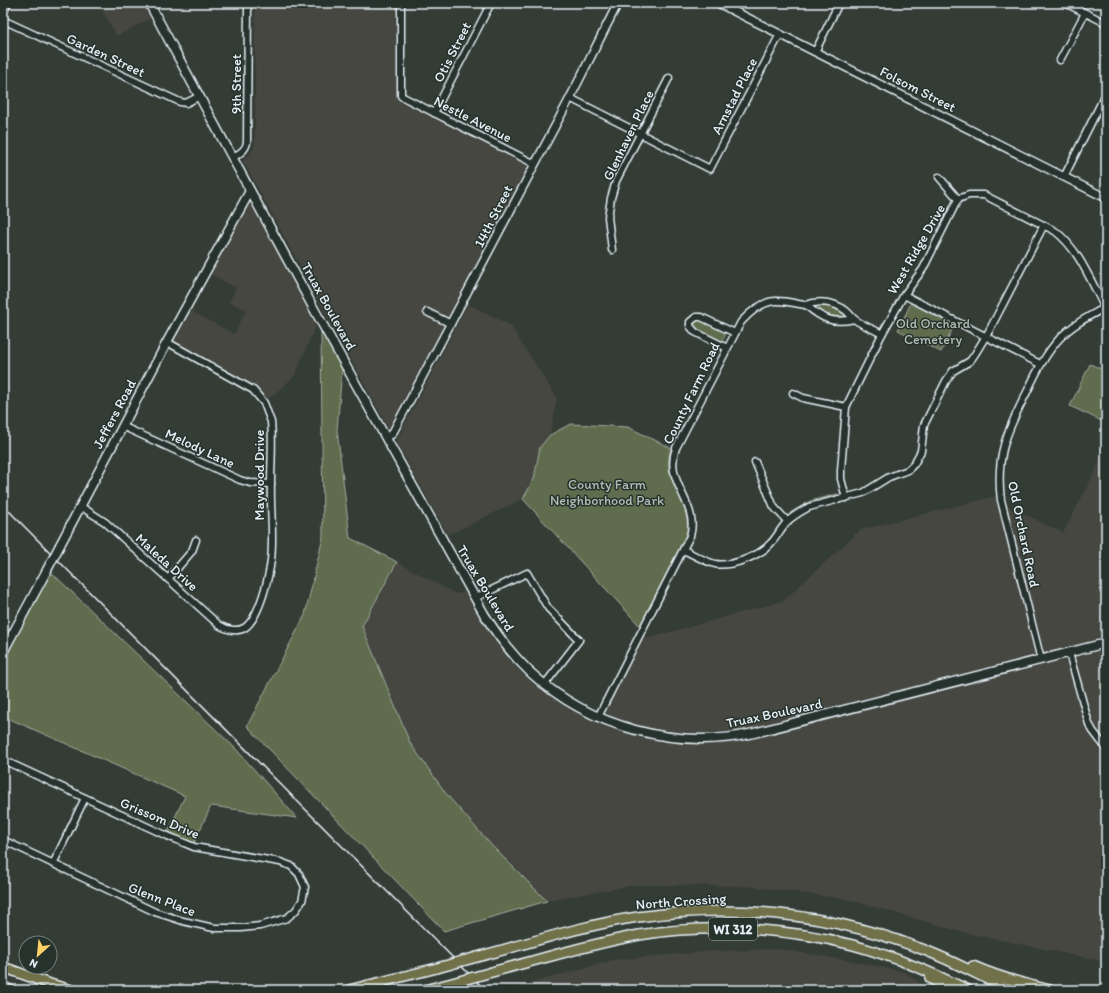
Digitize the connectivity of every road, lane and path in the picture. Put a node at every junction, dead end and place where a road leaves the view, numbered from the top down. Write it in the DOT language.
graph roads {
  1 [pos="8,3"];
  2 [pos="149,3"];
  3 [pos="248,3"];
  4 [pos="401,3"];
  5 [pos="491,3"];
  6 [pos="618,3"];
  7 [pos="718,3"];
  8 [pos="839,3"];
  9 [pos="1065,3"];
  10 [pos="3,12"];
  11 [pos="1085,13"];
  12 [pos="3,20"];
  13 [pos="1106,23"];
  14 [pos="780,34"];
  15 [pos="815,52"];
  16 [pos="1060,60"];
  17 [pos="669,78"];
  18 [pos="1106,93"];
  19 [pos="200,96"];
  20 [pos="570,98"];
  21 [pos="1099,106"];
  22 [pos="1106,109"];
  23 [pos="434,113"];
  24 [pos="640,134"];
  25 [pos="233,158"];
  26 [pos="535,164"];
  27 [pos="1064,177"];
  28 [pos="939,178"];
  29 [pos="250,191"];
  30 [pos="1106,198"];
  31 [pos="958,199"];
  32 [pos="1044,225"];
  33 [pos="612,250"];
  34 [pos="904,295"];
  35 [pos="806,305"];
  36 [pos="1105,308"];
  37 [pos="427,312"];
  38 [pos="854,319"];
  39 [pos="451,324"];
  40 [pos="735,333"];
  41 [pos="882,334"];
  42 [pos="986,337"];
  43 [pos="167,342"];
  44 [pos="727,348"];
  45 [pos="1040,364"];
  46 [pos="793,393"];
  47 [pos="846,407"];
  48 [pos="122,426"];
  49 [pos="387,437"];
  50 [pos="755,462"];
  51 [pos="271,484"];
  52 [pos="846,498"];
  53 [pos="80,506"];
  54 [pos="788,521"];
  55 [pos="196,540"];
  56 [pos="684,550"];
  57 [pos="168,579"];
  58 [pos="475,598"];
  59 [pos="239,630"];
  60 [pos="6,638"];
  61 [pos="1106,643"];
  62 [pos="3,652"];
  63 [pos="1069,653"];
  64 [pos="1041,660"];
  65 [pos="545,684"];
  66 [pos="598,717"];
  67 [pos="1106,748"];
  68 [pos="3,760"];
  69 [pos="85,798"];
  70 [pos="3,840"];
  71 [pos="53,864"];
  72 [pos="305,887"];
  73 [pos="921,948"];
  74 [pos="886,956"];
  75 [pos="3,967"];
  76 [pos="3,987"];
  77 [pos="10,990"];
  78 [pos="72,990"];
  79 [pos="349,990"];
  80 [pos="424,990"];
  81 [pos="949,990"];
  82 [pos="968,990"];
  83 [pos="1010,990"];
  84 [pos="1050,990"];
  1 -- 10 [label="street"];
  2 -- 19 [label="main road, Truax Boulevard"];
  3 -- 25 [label="street, 9th Street"];
  4 -- 23 [label="street, Nestle Avenue"];
  5 -- 23 [label="street, Otis Street"];
  6 -- 20 [label="street, 14th Street"];
  7 -- 14 [label="street, Folsom Street"];
  8 -- 15 [label="street"];
  9 -- 11 [label="street"];
  11 -- 13 [label="street"];
  11 -- 16 [label="street"];
  12 -- 19 [label="street, Garden Street"];
  14 -- 15 [label="street, Folsom Street"];
  14 -- 24 [label="street, Arnstad Place"];
  15 -- 27 [label="street, Folsom Street"];
  17 -- 24 [label="street, Glenhaven Place"];
  18 -- 21 [label="street"];
  19 -- 25 [label="main road, Truax Boulevard"];
  20 -- 24 [label="street"];
  20 -- 26 [label="street, 14th Street"];
  21 -- 22 [label="street"];
  21 -- 27 [label="street"];
  23 -- 26 [label="street, Nestle Avenue"];
  24 -- 33 [label="street, Glenhaven Place"];
  25 -- 29 [label="main road, Truax Boulevard"];
  26 -- 39 [label="street, 14th Street"];
  27 -- 30 [label="street, Folsom Street"];
  28 -- 31 [label="street"];
  29 -- 43 [label="main road, Jeffers Road"];
  29 -- 49 [label="main road, Truax Boulevard"];
  31 -- 32 [label="street, West Ridge Drive"];
  31 -- 34 [label="street, West Ridge Drive"];
  32 -- 36 [label="street, West Ridge Drive"];
  32 -- 42 [label="street"];
  34 -- 41 [label="street, West Ridge Drive"];
  34 -- 42 [label="street"];
  35 -- 38 [label="street, County Farm Road"];
  35 -- 38 [label="street, County Farm Road"];
  35 -- 40 [label="street, County Farm Road"];
  36 -- 45 [label="street, Old Orchard Road"];
  37 -- 39 [label="street"];
  38 -- 41 [label="street, County Farm Road"];
  39 -- 49 [label="street, 14th Street"];
  40 -- 44 [label="street, County Farm Road"];
  40 -- 44 [label="street"];
  41 -- 47 [label="street, West Ridge Drive"];
  42 -- 45 [label="street"];
  42 -- 52 [label="street"];
  43 -- 48 [label="main road, Jeffers Road"];
  43 -- 51 [label="street, Maywood Drive"];
  44 -- 56 [label="street, County Farm Road"];
  45 -- 64 [label="street, Old Orchard Road"];
  46 -- 47 [label="street"];
  47 -- 52 [label="street, West Ridge Drive"];
  48 -- 51 [label="street, Melody Lane"];
  48 -- 53 [label="main road, Jeffers Road"];
  49 -- 58 [label="main road, Truax Boulevard"];
  50 -- 54 [label="street"];
  51 -- 59 [label="street, Maywood Drive"];
  52 -- 54 [label="street"];
  53 -- 57 [label="street, Maleda Drive"];
  53 -- 60 [label="main road, Jeffers Road, bridge"];
  54 -- 56 [label="street"];
  55 -- 57 [label="street"];
  56 -- 66 [label="street, County Farm Road"];
  57 -- 59 [label="street, Maleda Drive"];
  58 -- 65 [label="main road, Truax Boulevard"];
  58 -- 65 [label="street"];
  60 -- 62 [label="main road, Jeffers Road"];
  61 -- 63 [label="main road, Truax Boulevard"];
  63 -- 64 [label="main road, Truax Boulevard"];
  63 -- 67 [label="street"];
  64 -- 66 [label="main road, Truax Boulevard"];
  65 -- 66 [label="main road, Truax Boulevard"];
  68 -- 69 [label="street, Grissom Drive"];
  69 -- 71 [label="street"];
  69 -- 72 [label="street, Grissom Drive"];
  70 -- 71 [label="street, Glenn Place"];
  71 -- 72 [label="street, Glenn Place"];
  73 -- 79 [label="main road, North Crossing, bridge"];
  73 -- 83 [label="main road, North Crossing"];
  73 -- 84 [label="main road"];
  74 -- 80 [label="main road, WI 312, bridge"];
  74 -- 81 [label="main road"];
  74 -- 82 [label="main road, WI 312"];
  75 -- 78 [label="main road"];
  76 -- 77 [label="main road"];
}
